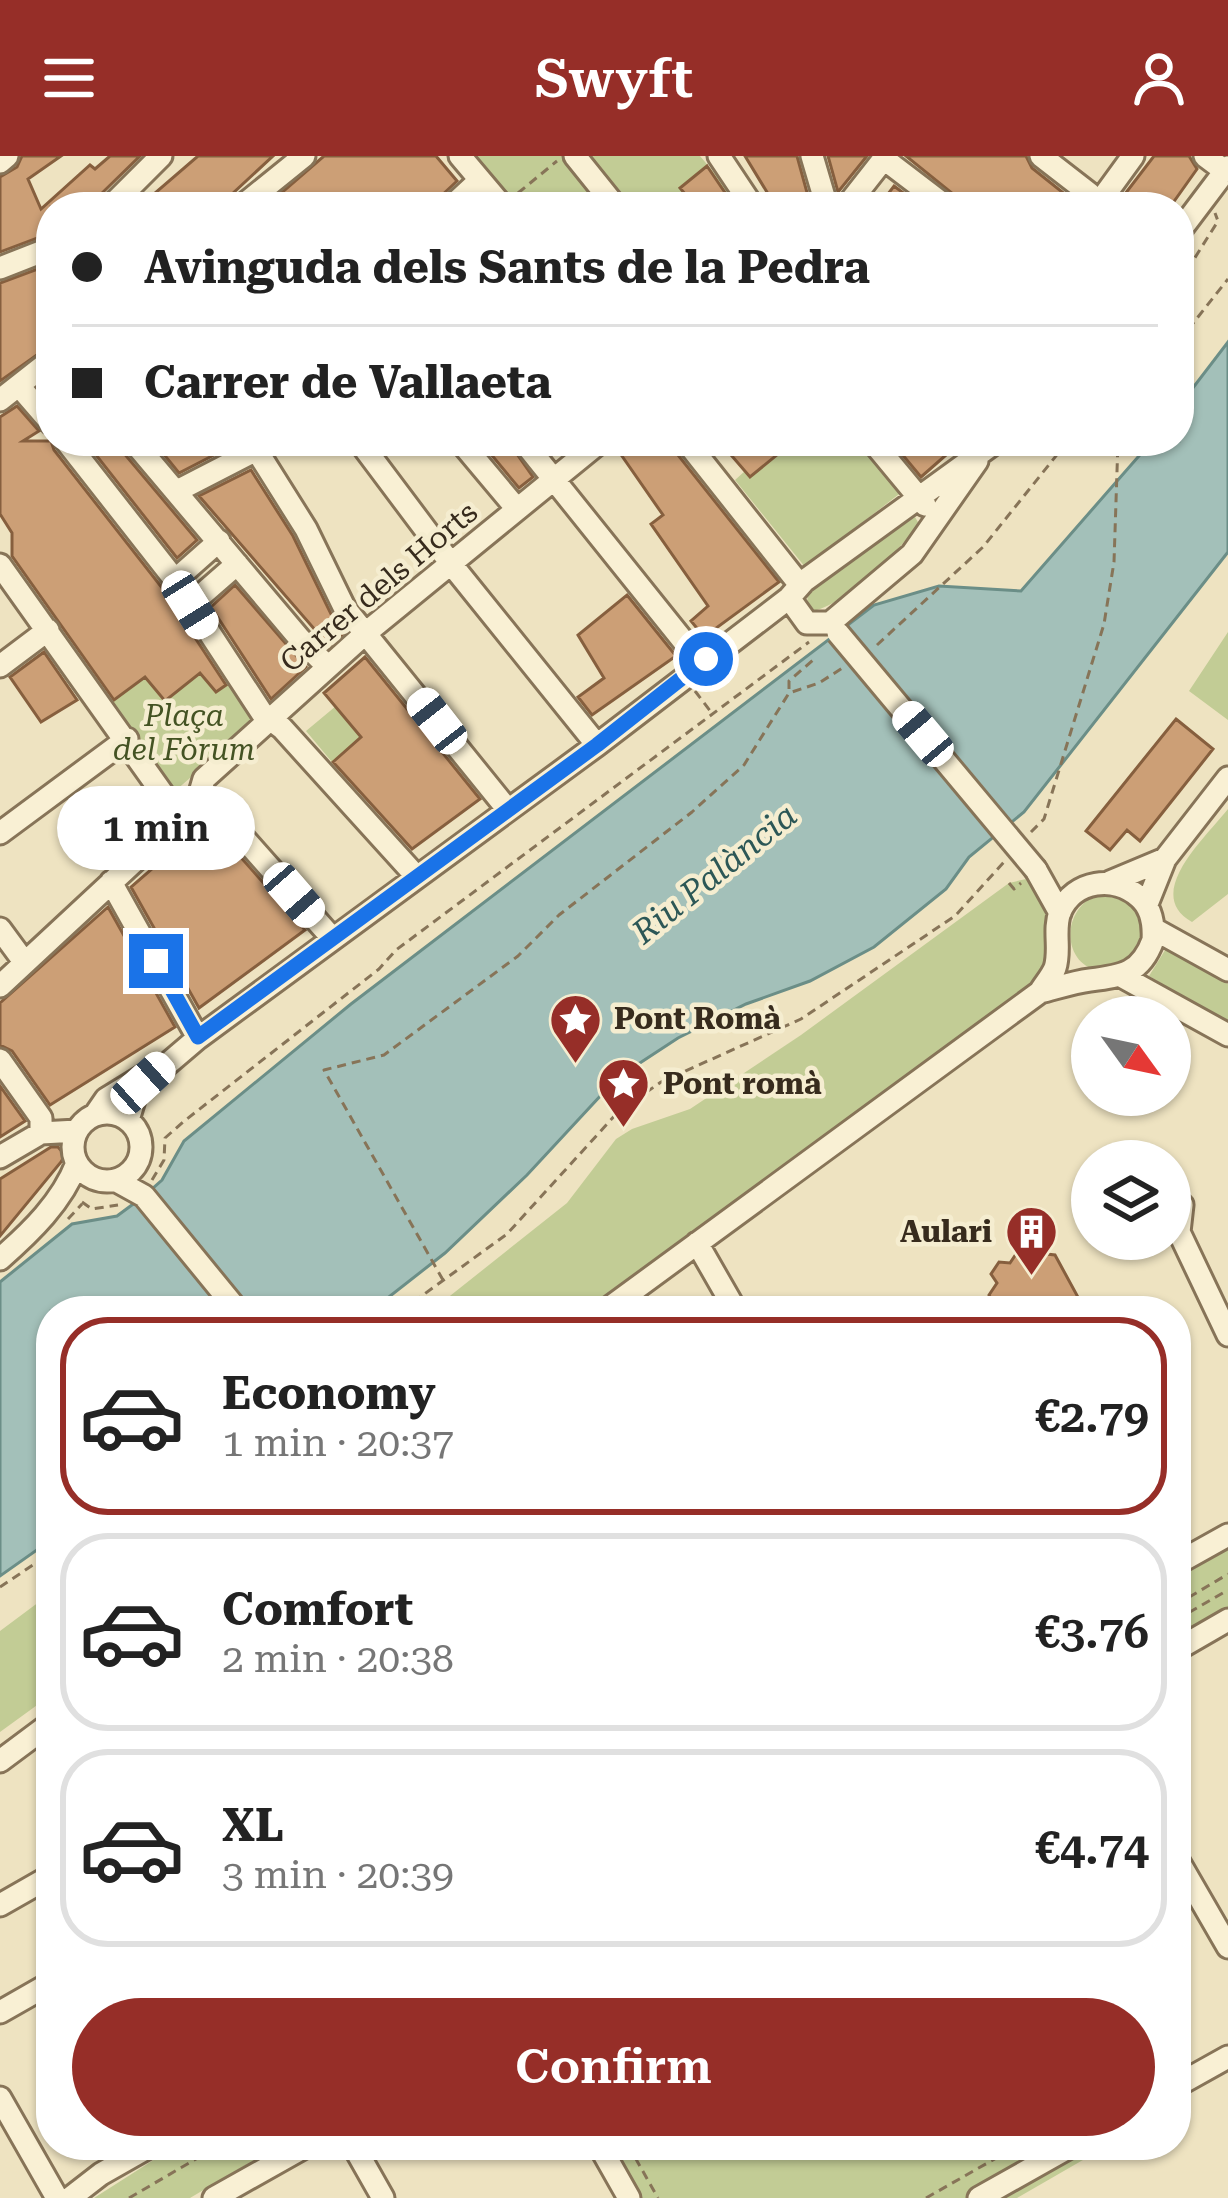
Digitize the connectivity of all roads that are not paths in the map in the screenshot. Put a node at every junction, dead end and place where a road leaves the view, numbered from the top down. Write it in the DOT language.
graph roads {
  1 [pos="7,156"];
  2 [pos="161,156"];
  3 [pos="304,156"];
  4 [pos="460,156"];
  5 [pos="574,156"];
  6 [pos="719,156"];
  7 [pos="812,156"];
  8 [pos="1041,156"];
  9 [pos="1133,156"];
  10 [pos="1205,156"];
  11 [pos="885,157"];
  12 [pos="0,162"];
  13 [pos="1227,169"];
  14 [pos="479,181"];
  15 [pos="125,192"];
  16 [pos="273,192"];
  17 [pos="467,192"];
  18 [pos="489,192"];
  19 [pos="604,192"];
  20 [pos="740,192"];
  21 [pos="822,192"];
  22 [pos="858,192"];
  23 [pos="928,192"];
  24 [pos="1083,192"];
  25 [pos="1101,192"];
  26 [pos="1194,212"];
  27 [pos="36,254"];
  28 [pos="0,268"];
  29 [pos="36,372"];
  30 [pos="19,386"];
  31 [pos="0,400"];
  32 [pos="36,406"];
  33 [pos="78,456"];
  34 [pos="147,456"];
  35 [pos="246,456"];
  36 [pos="271,456"];
  37 [pos="370,456"];
  38 [pos="473,456"];
  39 [pos="535,456"];
  40 [pos="583,456"];
  41 [pos="697,456"];
  42 [pos="884,456"];
  43 [pos="977,456"];
  44 [pos="984,456"];
  45 [pos="554,479"];
  46 [pos="177,491"];
  47 [pos="919,498"];
  48 [pos="517,509"];
  49 [pos="939,520"];
  50 [pos="219,541"];
  51 [pos="237,564"];
  52 [pos="0,565"];
  53 [pos="452,566"];
  54 [pos="175,580"];
  55 [pos="794,591"];
  56 [pos="190,605"];
  57 [pos="834,628"];
  58 [pos="48,630"];
  59 [pos="367,632"];
  60 [pos="0,666"];
  61 [pos="328,667"];
  62 [pos="692,670"];
  63 [pos="270,721"];
  64 [pos="128,740"];
  65 [pos="597,745"];
  66 [pos="1228,778"];
  67 [pos="201,790"];
  68 [pos="508,810"];
  69 [pos="180,818"];
  70 [pos="0,833"];
  71 [pos="1165,859"];
  72 [pos="1036,870"];
  73 [pos="416,876"];
  74 [pos="111,882"];
  75 [pos="1110,882"];
  76 [pos="1081,889"];
  77 [pos="1147,904"];
  78 [pos="1060,913"];
  79 [pos="0,928"];
  80 [pos="1154,929"];
  81 [pos="333,939"];
  82 [pos="1057,941"];
  83 [pos="25,963"];
  84 [pos="1228,970"];
  85 [pos="1123,977"];
  86 [pos="1090,980"];
  87 [pos="0,986"];
  88 [pos="1058,992"];
  89 [pos="1228,1035"];
  90 [pos="198,1037"];
  91 [pos="0,1060"];
  92 [pos="163,1066"];
  93 [pos="95,1115"];
  94 [pos="128,1120"];
  95 [pos="77,1131"];
  96 [pos="41,1133"];
  97 [pos="0,1157"];
  98 [pos="137,1163"];
  99 [pos="82,1169"];
  100 [pos="115,1180"];
  101 [pos="144,1196"];
  102 [pos="697,1243"];
  103 [pos="0,1259"];
  104 [pos="1190,1260"];
  105 [pos="226,1296"];
  106 [pos="625,1296"];
  107 [pos="727,1296"];
  108 [pos="1228,1335"];
  109 [pos="1228,1535"];
  110 [pos="1191,1556"];
  111 [pos="1228,1620"];
  112 [pos="1191,1641"];
  113 [pos="36,1735"];
  114 [pos="0,1761"];
  115 [pos="1191,1883"];
  116 [pos="36,1884"];
  117 [pos="0,1904"];
  118 [pos="1228,1948"];
  119 [pos="36,1992"];
  120 [pos="0,2012"];
  121 [pos="1228,2057"];
  122 [pos="1191,2078"];
  123 [pos="0,2098"];
  124 [pos="126,2160"];
  125 [pos="281,2160"];
  126 [pos="361,2160"];
  127 [pos="607,2160"];
  128 [pos="1046,2160"];
  129 [pos="57,2198"];
  130 [pos="70,2198"];
  131 [pos="214,2198"];
  132 [pos="383,2198"];
  133 [pos="629,2198"];
  134 [pos="979,2198"];
  1 -- 12 [label="street"];
  2 -- 15 [label="street"];
  3 -- 16 [label="street"];
  4 -- 14 [label="street"];
  5 -- 19 [label="street"];
  6 -- 20 [label="street"];
  7 -- 21 [label="street"];
  8 -- 24 [label="street"];
  9 -- 25 [label="street"];
  10 -- 13 [label="street"];
  11 -- 22 [label="street"];
  11 -- 23 [label="street"];
  13 -- 26 [label="street"];
  14 -- 17 [label="street"];
  14 -- 18 [label="street"];
  27 -- 28 [label="street"];
  29 -- 30 [label="street"];
  30 -- 31 [label="street"];
  30 -- 32 [label="street"];
  33 -- 54 [label="street"];
  34 -- 46 [label="street"];
  35 -- 46 [label="street"];
  36 -- 59 [label="street"];
  37 -- 53 [label="street"];
  38 -- 48 [label="street"];
  39 -- 45 [label="street"];
  40 -- 45 [label="street, Carrer dels Horts"];
  41 -- 55 [label="street"];
  42 -- 47 [label="street"];
  43 -- 47 [label="street"];
  44 -- 49 [label="street"];
  45 -- 48 [label="street, Carrer dels Horts"];
  45 -- 62 [label="street"];
  46 -- 50 [label="street"];
  47 -- 49 [label="street"];
  47 -- 55 [label="street"];
  48 -- 53 [label="street, Carrer dels Horts"];
  49 -- 57 [label="street"];
  50 -- 51 [label="street"];
  50 -- 54 [label="street"];
  51 -- 56 [label="street"];
  51 -- 61 [label="street"];
  52 -- 58 [label="street"];
  53 -- 59 [label="street, Carrer dels Horts"];
  53 -- 65 [label="street"];
  54 -- 56 [label="street"];
  55 -- 57 [label="street"];
  55 -- 62 [label="street"];
  56 -- 63 [label="street"];
  57 -- 72 [label="street, bridge"];
  58 -- 60 [label="street"];
  58 -- 64 [label="street"];
  59 -- 61 [label="street, Carrer dels Horts"];
  59 -- 68 [label="street"];
  61 -- 63 [label="street, Carrer dels Horts"];
  62 -- 65 [label="street"];
  63 -- 67 [label="street, Carrer dels Horts"];
  63 -- 73 [label="street"];
  64 -- 69 [label="street"];
  64 -- 70 [label="street"];
  65 -- 68 [label="street"];
  66 -- 71 [label="street"];
  67 -- 69 [label="street, Carrer dels Horts"];
  67 -- 81 [label="street"];
  68 -- 73 [label="street"];
  69 -- 74 [label="street, Carrer dels Horts"];
  71 -- 75 [label="street"];
  71 -- 77 [label="street"];
  72 -- 76 [label="street"];
  72 -- 78 [label="street"];
  73 -- 81 [label="street"];
  74 -- 83 [label="street, Carrer dels Horts"];
  74 -- 90 [label="street"];
  75 -- 76 [label="street"];
  75 -- 77 [label="street"];
  76 -- 78 [label="street"];
  77 -- 80 [label="street"];
  78 -- 82 [label="street"];
  79 -- 83 [label="street"];
  80 -- 84 [label="street"];
  80 -- 85 [label="street"];
  81 -- 90 [label="street"];
  82 -- 86 [label="street"];
  82 -- 88 [label="street"];
  83 -- 87 [label="street, Carrer dels Horts"];
  85 -- 86 [label="street"];
  85 -- 89 [label="street"];
  86 -- 88 [label="street"];
  88 -- 102 [label="street"];
  90 -- 92 [label="street"];
  91 -- 96 [label="street"];
  92 -- 93 [label="street"];
  92 -- 94 [label="street"];
  93 -- 94 [label="street"];
  93 -- 95 [label="street"];
  94 -- 98 [label="street"];
  95 -- 96 [label="street"];
  95 -- 99 [label="street"];
  96 -- 97 [label="street"];
  98 -- 100 [label="street"];
  98 -- 101 [label="street"];
  99 -- 100 [label="street"];
  99 -- 103 [label="street"];
  100 -- 101 [label="street"];
  101 -- 105 [label="street"];
  102 -- 106 [label="street"];
  102 -- 107 [label="street"];
  104 -- 108 [label="street"];
  109 -- 110 [label="street"];
  111 -- 112 [label="street"];
  113 -- 114 [label="street"];
  115 -- 118 [label="street"];
  116 -- 117 [label="street"];
  119 -- 120 [label="street"];
  121 -- 122 [label="street"];
  123 -- 129 [label="street"];
  124 -- 130 [label="street"];
  125 -- 131 [label="street"];
  126 -- 132 [label="street"];
  127 -- 133 [label="street"];
  128 -- 134 [label="street"];
}
